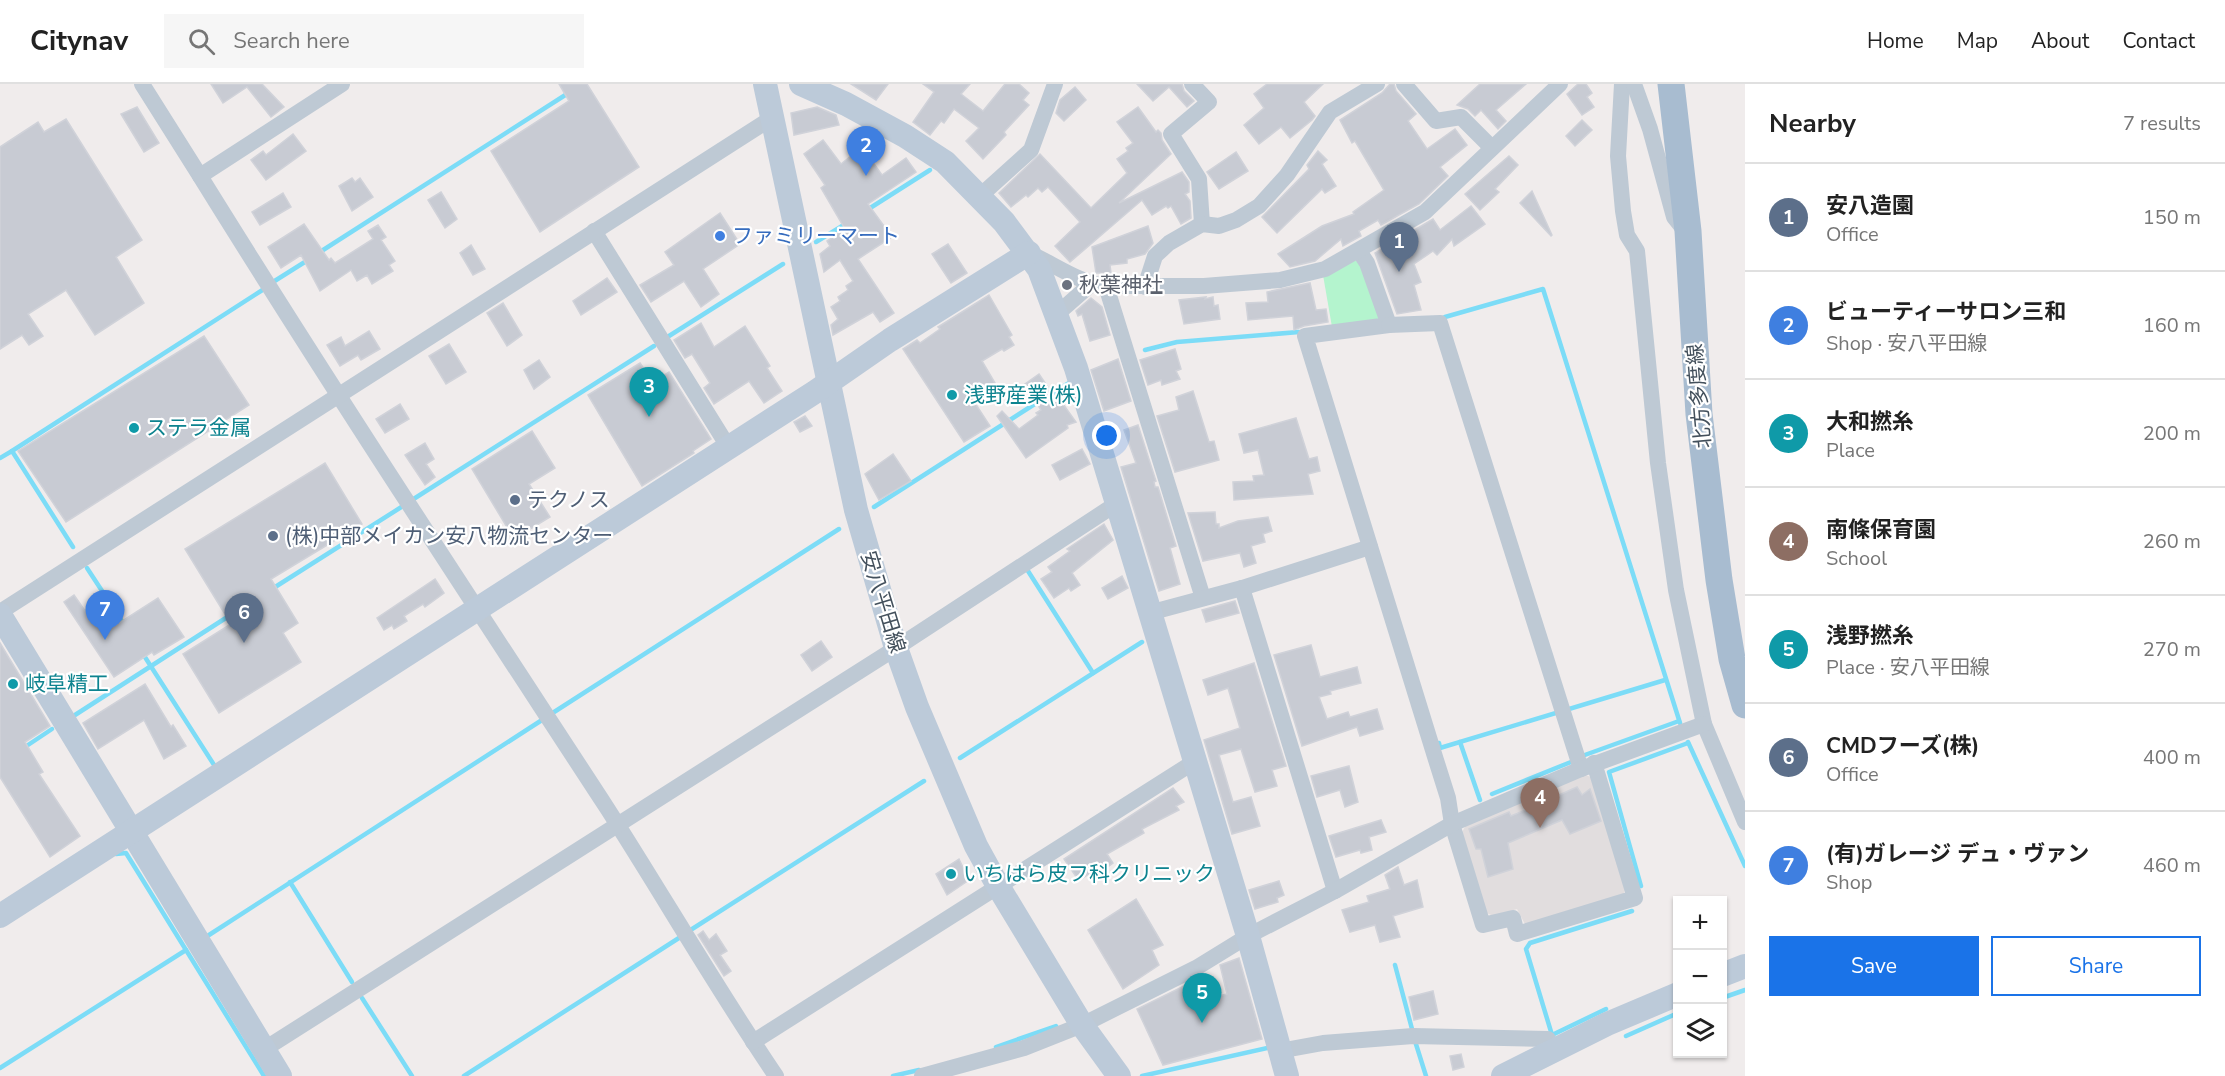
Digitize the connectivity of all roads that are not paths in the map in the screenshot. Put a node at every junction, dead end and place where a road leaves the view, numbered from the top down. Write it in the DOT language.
graph roads {
  1 [pos="142,84"];
  2 [pos="342,84"];
  3 [pos="765,84"];
  4 [pos="801,84"];
  5 [pos="1055,84"];
  6 [pos="1192,84"];
  7 [pos="1377,84"];
  8 [pos="1404,84"];
  9 [pos="1560,84"];
  10 [pos="1622,84"];
  11 [pos="1634,84"];
  12 [pos="1671,84"];
  13 [pos="772,118"];
  14 [pos="1492,148"];
  15 [pos="200,176"];
  16 [pos="980,195"];
  17 [pos="1202,224"];
  18 [pos="594,231"];
  19 [pos="1688,231"];
  20 [pos="1359,251"];
  21 [pos="1029,253"];
  22 [pos="1098,285"];
  23 [pos="1145,287"];
  24 [pos="1057,314"];
  25 [pos="1389,325"];
  26 [pos="828,384"];
  27 [pos="338,394"];
  28 [pos="729,448"];
  29 [pos="1116,504"];
  30 [pos="1370,547"];
  31 [pos="1242,588"];
  32 [pos="1203,598"];
  33 [pos="478,609"];
  34 [pos="1149,613"];
  35 [pos="0,614"];
  36 [pos="896,648"];
  37 [pos="1745,705"];
  38 [pos="1704,724"];
  39 [pos="1194,762"];
  40 [pos="1588,766"];
  41 [pos="1745,822"];
  42 [pos="1452,824"];
  43 [pos="618,825"];
  44 [pos="131,831"];
  45 [pos="998,886"];
  46 [pos="1335,891"];
  47 [pos="0,916"];
  48 [pos="1248,936"];
  49 [pos="1745,966"];
  50 [pos="1727,973"];
  51 [pos="1673,996"];
  52 [pos="1082,1025"];
  53 [pos="1548,1039"];
  54 [pos="753,1042"];
  55 [pos="263,1050"];
  56 [pos="1280,1051"];
  57 [pos="280,1076"];
  58 [pos="776,1076"];
  59 [pos="922,1076"];
  60 [pos="1119,1076"];
  61 [pos="1287,1076"];
  62 [pos="1503,1076"];
  1 -- 15 [label="street"];
  2 -- 15 [label="street"];
  3 -- 13 [label="street, 安八平田線"];
  4 -- 16 [label="street"];
  5 -- 16 [label="street"];
  6 -- 17 [label="street"];
  7 -- 17 [label="street"];
  8 -- 14 [label="street"];
  9 -- 14 [label="street"];
  10 -- 38 [label="street"];
  11 -- 19 [label="street"];
  12 -- 19 [label="main road, 北方多度線"];
  13 -- 18 [label="street"];
  13 -- 26 [label="street, 安八平田線"];
  14 -- 20 [label="street"];
  15 -- 27 [label="street"];
  16 -- 21 [label="street"];
  17 -- 23 [label="street"];
  18 -- 27 [label="street"];
  18 -- 28 [label="street"];
  19 -- 37 [label="main road, 北方多度線"];
  20 -- 23 [label="street"];
  20 -- 25 [label="street"];
  21 -- 22 [label="street"];
  21 -- 24 [label="street"];
  21 -- 26 [label="street"];
  22 -- 23 [label="street"];
  22 -- 24 [label="street"];
  22 -- 32 [label="street"];
  24 -- 29 [label="street"];
  25 -- 30 [label="street"];
  25 -- 40 [label="street"];
  26 -- 28 [label="street"];
  26 -- 36 [label="street, 安八平田線"];
  27 -- 33 [label="street"];
  27 -- 35 [label="street"];
  28 -- 33 [label="street"];
  29 -- 34 [label="street"];
  29 -- 36 [label="street"];
  30 -- 31 [label="street"];
  30 -- 42 [label="street"];
  31 -- 32 [label="street"];
  31 -- 46 [label="street"];
  32 -- 34 [label="street"];
  33 -- 43 [label="street"];
  33 -- 44 [label="street"];
  34 -- 39 [label="street"];
  35 -- 44 [label="street"];
  36 -- 43 [label="street"];
  36 -- 45 [label="street, 安八平田線"];
  38 -- 40 [label="street"];
  38 -- 41 [label="street"];
  39 -- 45 [label="street"];
  39 -- 48 [label="street"];
  40 -- 42 [label="street"];
  40 -- 42 [label="street"];
  42 -- 46 [label="street"];
  43 -- 54 [label="street"];
  43 -- 55 [label="street"];
  44 -- 47 [label="street"];
  44 -- 55 [label="street"];
  45 -- 52 [label="street, 安八平田線"];
  45 -- 54 [label="street"];
  46 -- 48 [label="street"];
  48 -- 52 [label="street"];
  48 -- 56 [label="street"];
  49 -- 50 [label="street"];
  51 -- 62 [label="street"];
  52 -- 59 [label="street"];
  52 -- 60 [label="street, 安八平田線"];
  53 -- 56 [label="street"];
  54 -- 58 [label="street"];
  55 -- 57 [label="street"];
  56 -- 61 [label="street"];
}
